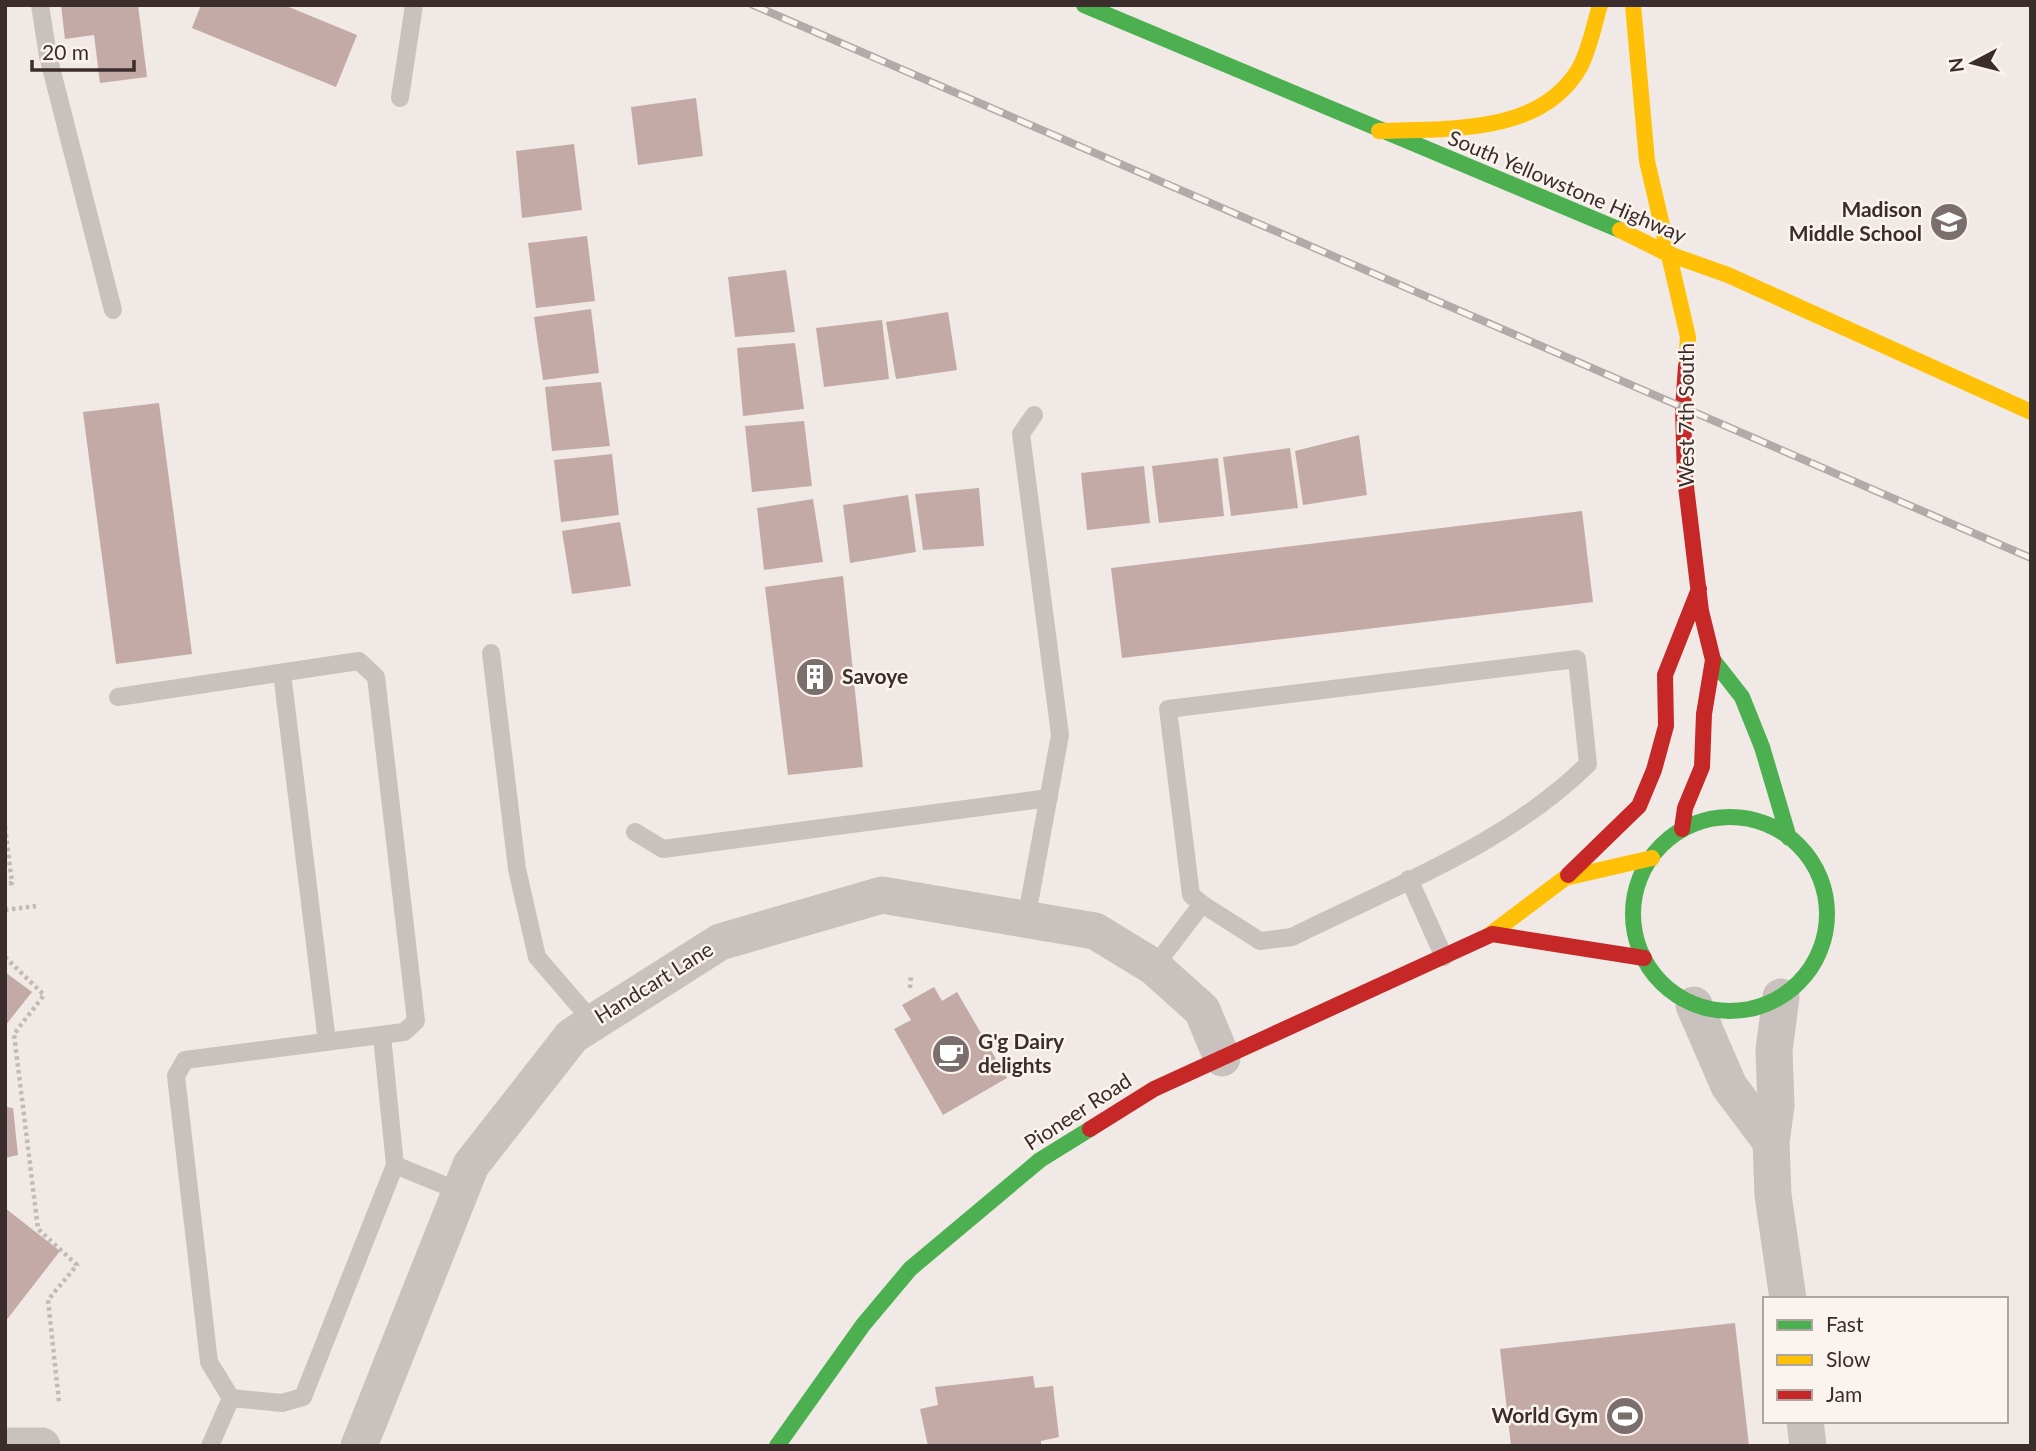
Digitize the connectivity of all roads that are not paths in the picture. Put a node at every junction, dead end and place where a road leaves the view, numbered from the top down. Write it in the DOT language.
graph roads {
  1 [pos="40,5"];
  2 [pos="414,5"];
  3 [pos="1084,5"];
  4 [pos="1600,5"];
  5 [pos="1633,5"];
  6 [pos="400,98"];
  7 [pos="1379,131"];
  8 [pos="1666,253"];
  9 [pos="113,310"];
  10 [pos="2031,412"];
  11 [pos="1034,415"];
  12 [pos="1699,589"];
  13 [pos="491,653"];
  14 [pos="1713,660"];
  15 [pos="282,673"];
  16 [pos="118,697"];
  17 [pos="1049,798"];
  18 [pos="1682,829"];
  19 [pos="635,832"];
  20 [pos="1789,838"];
  21 [pos="1652,858"];
  22 [pos="1565,878"];
  23 [pos="1409,879"];
  24 [pos="1202,904"];
  25 [pos="1026,920"];
  26 [pos="1492,934"];
  27 [pos="1444,957"];
  28 [pos="1644,958"];
  29 [pos="1154,967"];
  30 [pos="1781,997"];
  31 [pos="1694,1005"];
  32 [pos="593,1022"];
  33 [pos="382,1035"];
  34 [pos="327,1042"];
  35 [pos="1222,1058"];
  36 [pos="1771,1142"];
  37 [pos="396,1165"];
  38 [pos="460,1192"];
  39 [pos="1788,1297"];
  40 [pos="231,1398"];
  41 [pos="1805,1423"];
  42 [pos="9,1446"];
  43 [pos="42,1446"];
  44 [pos="211,1446"];
  45 [pos="359,1446"];
  46 [pos="777,1446"];
  47 [pos="1808,1446"];
  1 -- 9 [label="lane"];
  2 -- 6 [label="lane"];
  3 -- 7 [label="street, South Yellowstone Highway"];
  4 -- 7 [label="street"];
  5 -- 8 [label="street, West 7th South"];
  7 -- 8 [label="street, South Yellowstone Highway"];
  8 -- 10 [label="street, South Yellowstone Highway"];
  8 -- 12 [label="street, West 7th South"];
  11 -- 17 [label="lane"];
  12 -- 14 [label="street, West 7th South"];
  12 -- 22 [label="street"];
  13 -- 32 [label="lane"];
  14 -- 18 [label="street, West 7th South"];
  14 -- 20 [label="street, West 7th South"];
  15 -- 16 [label="lane"];
  15 -- 33 [label="lane"];
  15 -- 34 [label="lane"];
  17 -- 19 [label="lane"];
  17 -- 25 [label="lane"];
  18 -- 20 [label="street"];
  18 -- 21 [label="street"];
  20 -- 30 [label="street"];
  21 -- 22 [label="street, Pioneer Road"];
  21 -- 28 [label="street"];
  22 -- 26 [label="street, Pioneer Road"];
  23 -- 24 [label="lane"];
  23 -- 24 [label="lane"];
  23 -- 27 [label="lane"];
  24 -- 29 [label="lane"];
  25 -- 29 [label="street, Handcart Lane"];
  25 -- 32 [label="street, Handcart Lane"];
  26 -- 27 [label="street, Pioneer Road"];
  26 -- 28 [label="street"];
  27 -- 35 [label="street, Pioneer Road"];
  28 -- 31 [label="street"];
  29 -- 35 [label="street, Handcart Lane"];
  30 -- 31 [label="street"];
  30 -- 36 [label="street"];
  31 -- 36 [label="street"];
  32 -- 38 [label="street, Handcart Lane"];
  33 -- 34 [label="lane"];
  33 -- 37 [label="lane"];
  34 -- 40 [label="lane"];
  35 -- 46 [label="street, Pioneer Road"];
  36 -- 39 [label="street"];
  37 -- 38 [label="lane"];
  37 -- 40 [label="lane"];
  38 -- 45 [label="street, Handcart Lane"];
  40 -- 44 [label="lane"];
  41 -- 47 [label="street"];
  42 -- 43 [label="street"];
}
